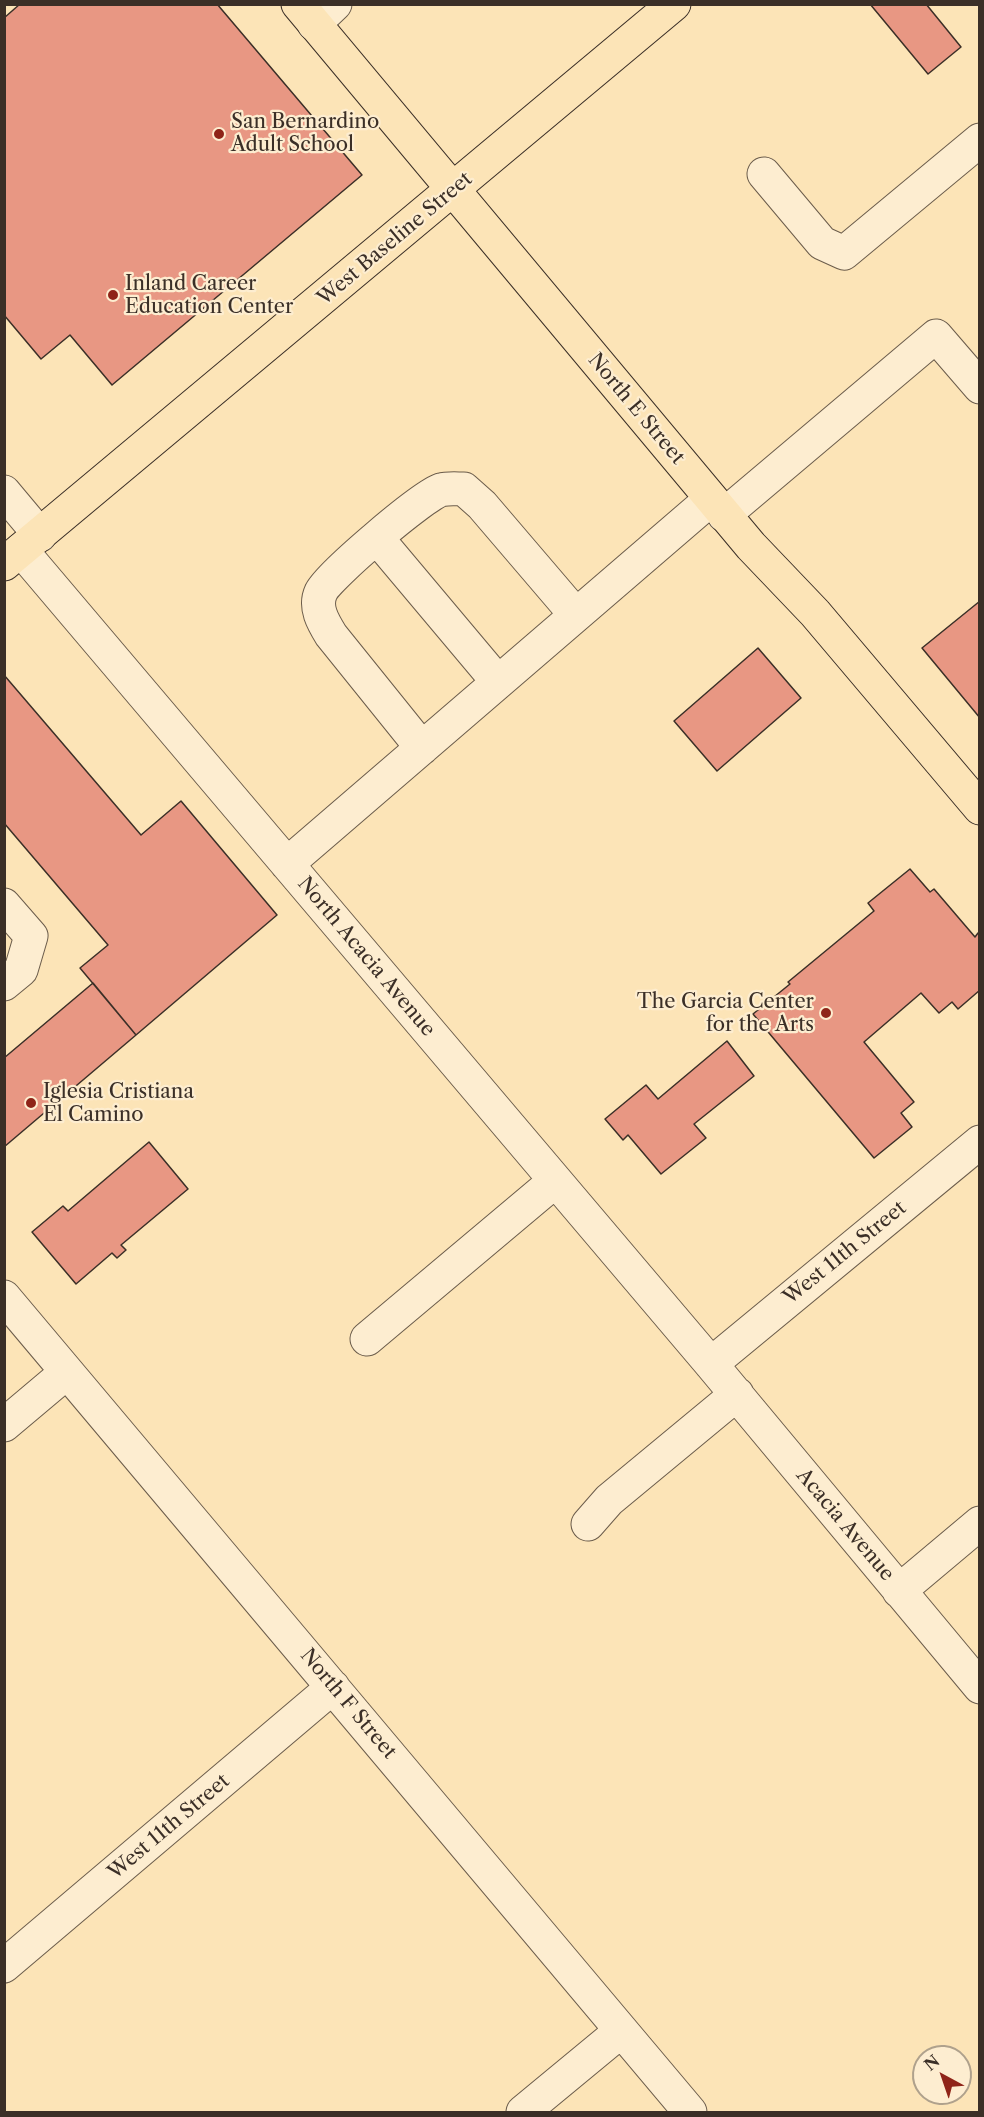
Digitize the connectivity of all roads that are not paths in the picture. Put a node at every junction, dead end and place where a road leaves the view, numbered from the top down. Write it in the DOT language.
graph roads {
  1 [pos="674,4"];
  2 [pos="316,11"];
  3 [pos="980,140"];
  4 [pos="764,174"];
  5 [pos="454,190"];
  6 [pos="980,387"];
  7 [pos="4,492"];
  8 [pos="718,507"];
  9 [pos="377,538"];
  10 [pos="22,550"];
  11 [pos="576,615"];
  12 [pos="498,682"];
  13 [pos="422,748"];
  14 [pos="978,803"];
  15 [pos="287,864"];
  16 [pos="4,905"];
  17 [pos="4,984"];
  18 [pos="980,1142"];
  19 [pos="555,1181"];
  20 [pos="4,1297"];
  21 [pos="367,1339"];
  22 [pos="711,1364"];
  23 [pos="67,1372"];
  24 [pos="737,1394"];
  25 [pos="4,1425"];
  26 [pos="980,1522"];
  27 [pos="588,1524"];
  28 [pos="899,1591"];
  29 [pos="333,1687"];
  30 [pos="980,1687"];
  31 [pos="4,1966"];
  32 [pos="621,2031"];
  33 [pos="523,2112"];
  34 [pos="690,2112"];
  1 -- 5 [label="main road, West Baseline Street"];
  2 -- 5 [label="main road, North E Street"];
  3 -- 4 [label="street"];
  5 -- 8 [label="main road, North E Street"];
  5 -- 10 [label="main road, West Baseline Street"];
  6 -- 8 [label="street"];
  7 -- 10 [label="street, North Acacia Avenue"];
  8 -- 11 [label="street"];
  8 -- 14 [label="main road, North E Street"];
  9 -- 11 [label="street"];
  9 -- 12 [label="street"];
  9 -- 13 [label="street"];
  10 -- 15 [label="street, North Acacia Avenue"];
  11 -- 12 [label="street"];
  12 -- 13 [label="street"];
  13 -- 15 [label="street"];
  15 -- 19 [label="street, North Acacia Avenue"];
  16 -- 17 [label="street"];
  18 -- 22 [label="street, West 11th Street"];
  19 -- 21 [label="street"];
  19 -- 22 [label="street, North Acacia Avenue"];
  20 -- 23 [label="street, North F Street"];
  22 -- 24 [label="street, Acacia Avenue"];
  23 -- 25 [label="street"];
  23 -- 29 [label="street, North F Street"];
  24 -- 27 [label="street"];
  24 -- 28 [label="street, Acacia Avenue"];
  26 -- 28 [label="street"];
  28 -- 30 [label="street, Acacia Avenue"];
  29 -- 31 [label="street, West 11th Street"];
  29 -- 32 [label="street, North F Street"];
  32 -- 33 [label="street"];
  32 -- 34 [label="street, North F Street"];
}
